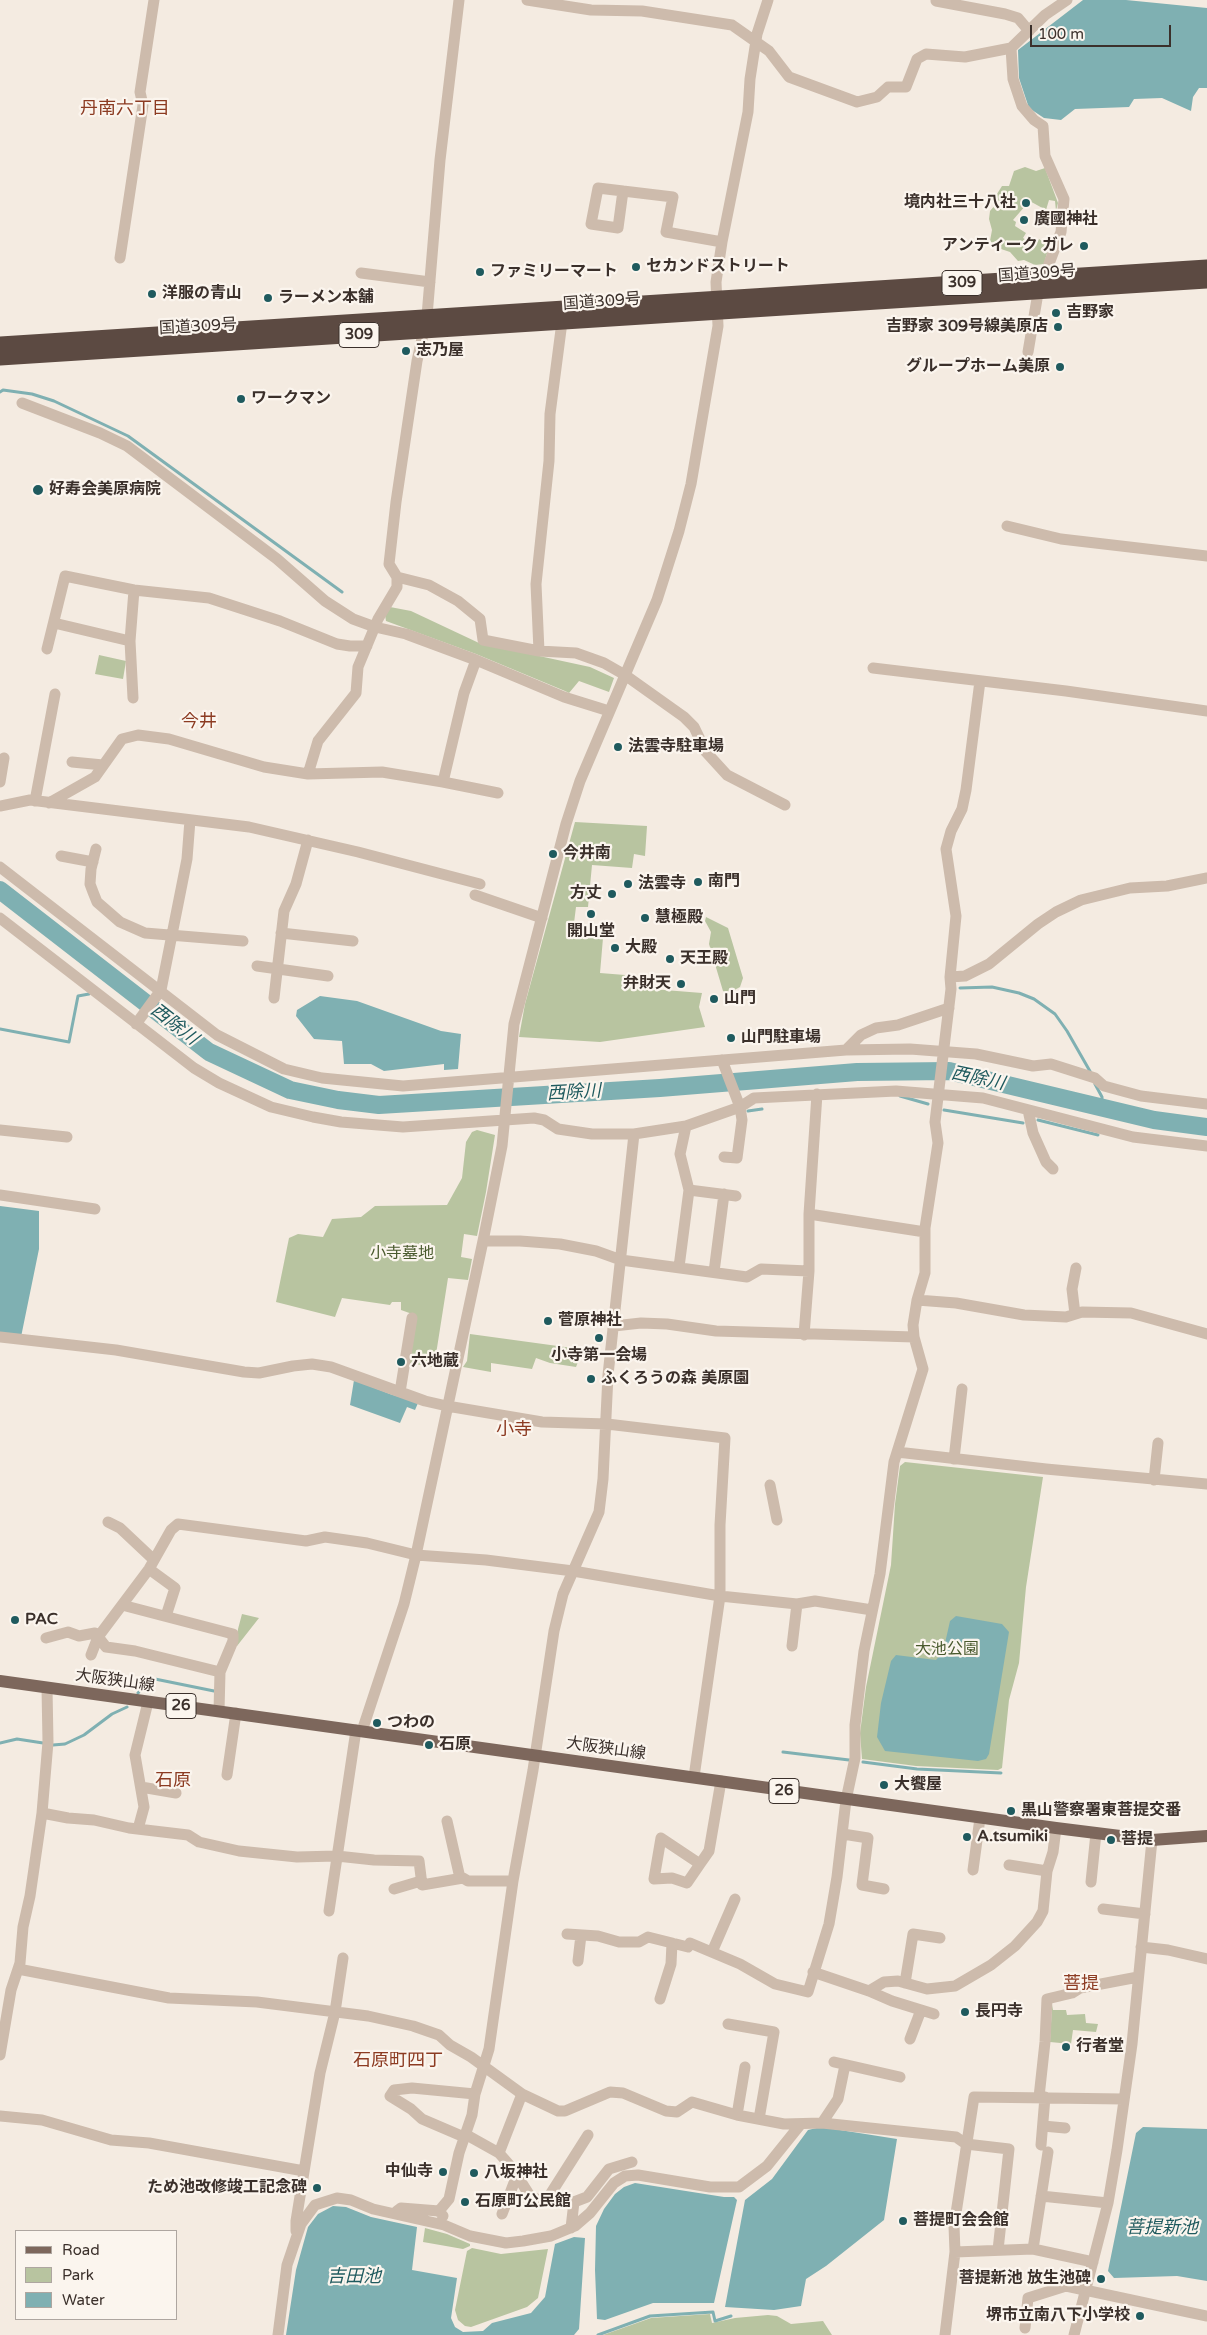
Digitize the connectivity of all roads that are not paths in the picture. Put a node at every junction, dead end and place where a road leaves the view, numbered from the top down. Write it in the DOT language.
graph roads {
  1 [pos="154,0"];
  2 [pos="459,0"];
  3 [pos="527,0"];
  4 [pos="768,0"];
  5 [pos="1067,0"];
  6 [pos="936,1"];
  7 [pos="1029,31"];
  8 [pos="756,41"];
  9 [pos="1012,48"];
  10 [pos="623,191"];
  11 [pos="722,242"];
  12 [pos="120,258"];
  13 [pos="1207,267"];
  14 [pos="362,273"];
  15 [pos="1207,281"];
  16 [pos="430,282"];
  17 [pos="1043,284"];
  18 [pos="717,306"];
  19 [pos="562,322"];
  20 [pos="425,323"];
  21 [pos="0,344"];
  22 [pos="1028,352"];
  23 [pos="0,358"];
  24 [pos="22,403"];
  25 [pos="1007,526"];
  26 [pos="1207,556"];
  27 [pos="397,576"];
  28 [pos="134,590"];
  29 [pos="54,623"];
  30 [pos="375,627"];
  31 [pos="130,641"];
  32 [pos="367,646"];
  33 [pos="47,649"];
  34 [pos="539,651"];
  35 [pos="476,660"];
  36 [pos="873,668"];
  37 [pos="625,675"];
  38 [pos="980,681"];
  39 [pos="55,694"];
  40 [pos="133,698"];
  41 [pos="609,711"];
  42 [pos="1207,711"];
  43 [pos="4,758"];
  44 [pos="72,762"];
  45 [pos="103,765"];
  46 [pos="308,774"];
  47 [pos="0,782"];
  48 [pos="443,782"];
  49 [pos="498,793"];
  50 [pos="35,801"];
  51 [pos="0,803"];
  52 [pos="48,803"];
  53 [pos="786,804"];
  54 [pos="190,820"];
  55 [pos="308,840"];
  56 [pos="96,848"];
  57 [pos="61,856"];
  58 [pos="92,862"];
  59 [pos="0,867"];
  60 [pos="1207,878"];
  61 [pos="0,918"];
  62 [pos="542,918"];
  63 [pos="281,933"];
  64 [pos="170,935"];
  65 [pos="353,941"];
  66 [pos="243,942"];
  67 [pos="258,966"];
  68 [pos="278,968"];
  69 [pos="328,976"];
  70 [pos="950,977"];
  71 [pos="160,992"];
  72 [pos="274,998"];
  73 [pos="949,1008"];
  74 [pos="138,1021"];
  75 [pos="846,1050"];
  76 [pos="942,1050"];
  77 [pos="724,1064"];
  78 [pos="507,1080"];
  79 [pos="938,1093"];
  80 [pos="817,1094"];
  81 [pos="1207,1104"];
  82 [pos="740,1107"];
  83 [pos="1028,1110"];
  84 [pos="504,1115"];
  85 [pos="686,1126"];
  86 [pos="0,1130"];
  87 [pos="634,1134"];
  88 [pos="67,1137"];
  89 [pos="1207,1146"];
  90 [pos="724,1156"];
  91 [pos="1053,1169"];
  92 [pos="689,1190"];
  93 [pos="724,1194"];
  94 [pos="0,1195"];
  95 [pos="736,1196"];
  96 [pos="95,1209"];
  97 [pos="809,1214"];
  98 [pos="925,1232"];
  99 [pos="483,1241"];
  100 [pos="621,1260"];
  101 [pos="679,1268"];
  102 [pos="1076,1268"];
  103 [pos="809,1271"];
  104 [pos="714,1272"];
  105 [pos="917,1300"];
  106 [pos="1075,1314"];
  107 [pos="412,1318"];
  108 [pos="614,1326"];
  109 [pos="1207,1334"];
  110 [pos="804,1335"];
  111 [pos="0,1337"];
  112 [pos="914,1337"];
  113 [pos="962,1390"];
  114 [pos="400,1392"];
  115 [pos="447,1406"];
  116 [pos="607,1424"];
  117 [pos="1158,1443"];
  118 [pos="897,1452"];
  119 [pos="954,1459"];
  120 [pos="1154,1480"];
  121 [pos="1207,1484"];
  122 [pos="770,1485"];
  123 [pos="777,1520"];
  124 [pos="108,1522"];
  125 [pos="416,1556"];
  126 [pos="152,1565"];
  127 [pos="573,1571"];
  128 [pos="720,1596"];
  129 [pos="797,1604"];
  130 [pos="122,1605"];
  131 [pos="872,1610"];
  132 [pos="166,1616"];
  133 [pos="98,1637"];
  134 [pos="46,1638"];
  135 [pos="792,1646"];
  136 [pos="91,1655"];
  137 [pos="220,1672"];
  138 [pos="0,1681"];
  139 [pos="47,1688"];
  140 [pos="148,1702"];
  141 [pos="219,1711"];
  142 [pos="236,1714"];
  143 [pos="359,1731"];
  144 [pos="534,1755"];
  145 [pos="227,1775"];
  146 [pos="694,1777"];
  147 [pos="721,1781"];
  148 [pos="141,1787"];
  149 [pos="176,1793"];
  150 [pos="846,1800"];
  151 [pos="42,1813"];
  152 [pos="980,1818"];
  153 [pos="447,1821"];
  154 [pos="1056,1828"];
  155 [pos="138,1829"];
  156 [pos="1096,1833"];
  157 [pos="843,1834"];
  158 [pos="1207,1836"];
  159 [pos="1152,1840"];
  160 [pos="337,1856"];
  161 [pos="700,1864"];
  162 [pos="1009,1865"];
  163 [pos="973,1870"];
  164 [pos="1047,1871"];
  165 [pos="460,1878"];
  166 [pos="513,1880"];
  167 [pos="421,1881"];
  168 [pos="1091,1882"];
  169 [pos="394,1889"];
  170 [pos="884,1889"];
  171 [pos="735,1899"];
  172 [pos="1103,1909"];
  173 [pos="329,1911"];
  174 [pos="1145,1914"];
  175 [pos="567,1934"];
  176 [pos="581,1935"];
  177 [pos="940,1938"];
  178 [pos="672,1943"];
  179 [pos="1141,1947"];
  180 [pos="712,1952"];
  181 [pos="343,1958"];
  182 [pos="1207,1960"];
  183 [pos="578,1961"];
  184 [pos="18,1969"];
  185 [pos="813,1972"];
  186 [pos="1138,1977"];
  187 [pos="905,1983"];
  188 [pos="869,1991"];
  189 [pos="660,1999"];
  190 [pos="921,2010"];
  191 [pos="335,2012"];
  192 [pos="934,2014"];
  193 [pos="728,2024"];
  194 [pos="910,2039"];
  195 [pos="0,2055"];
  196 [pos="745,2067"];
  197 [pos="485,2068"];
  198 [pos="900,2076"];
  199 [pos="475,2094"];
  200 [pos="522,2094"];
  201 [pos="1042,2097"];
  202 [pos="1124,2099"];
  203 [pos="737,2115"];
  204 [pos="0,2116"];
  205 [pos="759,2119"];
  206 [pos="822,2123"];
  207 [pos="800,2125"];
  208 [pos="1043,2126"];
  209 [pos="1065,2128"];
  210 [pos="465,2135"];
  211 [pos="588,2135"];
  212 [pos="966,2144"];
  213 [pos="499,2154"];
  214 [pos="632,2162"];
  215 [pos="304,2171"];
  216 [pos="518,2176"];
  217 [pos="1041,2196"];
  218 [pos="546,2201"];
  219 [pos="574,2202"];
  220 [pos="1108,2203"];
  221 [pos="439,2211"];
  222 [pos="394,2214"];
  223 [pos="502,2214"];
  224 [pos="571,2228"];
  225 [pos="297,2235"];
  226 [pos="490,2241"];
  227 [pos="1033,2249"];
  228 [pos="998,2250"];
  229 [pos="956,2252"];
  230 [pos="1093,2262"];
  231 [pos="1086,2290"];
  232 [pos="1207,2316"];
  233 [pos="1024,2328"];
  234 [pos="278,2335"];
  235 [pos="945,2335"];
  236 [pos="1074,2335"];
  1 -- 12 [label="street"];
  2 -- 16 [label="street"];
  3 -- 8 [label="street"];
  4 -- 8 [label="street"];
  5 -- 7 [label="street"];
  6 -- 7 [label="street"];
  7 -- 9 [label="street"];
  8 -- 9 [label="street"];
  8 -- 11 [label="street"];
  9 -- 17 [label="street"];
  10 -- 11 [label="street"];
  11 -- 18 [label="street"];
  13 -- 17 [label="highway, 国道309号 / 309"];
  14 -- 16 [label="street"];
  15 -- 17 [label="highway, 国道309号 / 309"];
  16 -- 20 [label="street"];
  17 -- 18 [label="highway, 国道309号 / 309"];
  17 -- 22 [label="street"];
  18 -- 19 [label="highway, 国道309号 / 309"];
  18 -- 20 [label="highway, 国道309号 / 309"];
  18 -- 37 [label="street"];
  19 -- 20 [label="highway, 国道309号 / 309"];
  19 -- 34 [label="street"];
  20 -- 21 [label="highway, 国道309号 / 309"];
  20 -- 23 [label="highway, 国道309号 / 309"];
  20 -- 27 [label="street"];
  24 -- 30 [label="street"];
  25 -- 26 [label="street"];
  27 -- 30 [label="street"];
  27 -- 34 [label="street"];
  28 -- 29 [label="street"];
  28 -- 31 [label="street"];
  28 -- 32 [label="street"];
  29 -- 31 [label="street"];
  29 -- 33 [label="street"];
  30 -- 32 [label="street"];
  30 -- 35 [label="street"];
  31 -- 40 [label="street"];
  32 -- 46 [label="street"];
  34 -- 37 [label="street"];
  35 -- 41 [label="street"];
  35 -- 48 [label="street"];
  36 -- 38 [label="street"];
  37 -- 41 [label="street"];
  37 -- 53 [label="street"];
  38 -- 42 [label="street"];
  38 -- 70 [label="street"];
  39 -- 50 [label="street"];
  41 -- 62 [label="street"];
  43 -- 47 [label="street"];
  44 -- 45 [label="street"];
  45 -- 46 [label="street"];
  45 -- 52 [label="street"];
  46 -- 48 [label="street"];
  48 -- 49 [label="street"];
  50 -- 51 [label="street"];
  50 -- 52 [label="street"];
  52 -- 54 [label="street"];
  54 -- 55 [label="street"];
  54 -- 64 [label="street"];
  55 -- 62 [label="street"];
  55 -- 63 [label="street"];
  56 -- 58 [label="street"];
  57 -- 58 [label="street"];
  58 -- 64 [label="street"];
  59 -- 71 [label="street"];
  60 -- 70 [label="street"];
  61 -- 74 [label="street"];
  62 -- 78 [label="street"];
  63 -- 65 [label="street"];
  63 -- 68 [label="street"];
  64 -- 66 [label="street"];
  64 -- 71 [label="street"];
  67 -- 68 [label="street"];
  68 -- 69 [label="street"];
  68 -- 72 [label="street"];
  70 -- 73 [label="street"];
  71 -- 74 [label="street"];
  71 -- 78 [label="street"];
  73 -- 75 [label="street"];
  73 -- 76 [label="street"];
  74 -- 84 [label="street"];
  75 -- 76 [label="street"];
  75 -- 77 [label="street"];
  76 -- 79 [label="street"];
  76 -- 81 [label="street"];
  77 -- 78 [label="street"];
  77 -- 82 [label="street"];
  78 -- 84 [label="street"];
  79 -- 80 [label="street"];
  79 -- 83 [label="street"];
  79 -- 98 [label="street"];
  80 -- 82 [label="street"];
  80 -- 97 [label="street"];
  82 -- 85 [label="street"];
  82 -- 90 [label="street"];
  83 -- 89 [label="street"];
  83 -- 91 [label="street"];
  84 -- 87 [label="street"];
  84 -- 99 [label="street"];
  85 -- 87 [label="street"];
  85 -- 92 [label="street"];
  86 -- 88 [label="street"];
  87 -- 100 [label="street"];
  92 -- 93 [label="street"];
  92 -- 101 [label="street"];
  93 -- 95 [label="street"];
  93 -- 104 [label="street"];
  94 -- 96 [label="street"];
  97 -- 98 [label="street"];
  97 -- 103 [label="street"];
  98 -- 105 [label="street"];
  99 -- 100 [label="street"];
  99 -- 115 [label="street"];
  100 -- 101 [label="street"];
  100 -- 108 [label="street"];
  101 -- 104 [label="street"];
  102 -- 106 [label="street"];
  103 -- 104 [label="street"];
  103 -- 110 [label="street"];
  105 -- 106 [label="street"];
  105 -- 112 [label="street"];
  106 -- 109 [label="street"];
  107 -- 114 [label="street"];
  108 -- 110 [label="street"];
  108 -- 116 [label="street"];
  110 -- 112 [label="street"];
  111 -- 114 [label="street"];
  112 -- 118 [label="street"];
  113 -- 119 [label="street"];
  114 -- 115 [label="street"];
  115 -- 116 [label="street"];
  115 -- 125 [label="street"];
  116 -- 127 [label="street"];
  116 -- 128 [label="street"];
  117 -- 120 [label="street"];
  118 -- 119 [label="street"];
  118 -- 131 [label="street"];
  119 -- 120 [label="street"];
  120 -- 121 [label="street"];
  122 -- 123 [label="street"];
  124 -- 126 [label="street"];
  125 -- 126 [label="street"];
  125 -- 127 [label="street"];
  125 -- 143 [label="street"];
  126 -- 130 [label="street"];
  126 -- 132 [label="street"];
  127 -- 128 [label="street"];
  127 -- 144 [label="street"];
  128 -- 129 [label="street"];
  128 -- 146 [label="street"];
  129 -- 131 [label="street"];
  129 -- 135 [label="street"];
  130 -- 132 [label="street"];
  130 -- 133 [label="street"];
  131 -- 150 [label="street"];
  132 -- 137 [label="street"];
  133 -- 134 [label="street"];
  133 -- 136 [label="street"];
  133 -- 137 [label="street"];
  137 -- 141 [label="street"];
  138 -- 139 [label="main road, 大阪狭山線 / 26"];
  139 -- 140 [label="main road, 大阪狭山線 / 26"];
  139 -- 151 [label="street"];
  140 -- 141 [label="main road, 大阪狭山線 / 26"];
  140 -- 148 [label="street"];
  141 -- 142 [label="main road, 大阪狭山線 / 26"];
  142 -- 143 [label="main road, 大阪狭山線 / 26"];
  142 -- 145 [label="street"];
  143 -- 144 [label="main road, 大阪狭山線 / 26"];
  143 -- 160 [label="street"];
  144 -- 146 [label="main road, 大阪狭山線 / 26"];
  144 -- 166 [label="street"];
  146 -- 147 [label="main road, 大阪狭山線 / 26"];
  147 -- 150 [label="main road, 大阪狭山線 / 26"];
  147 -- 161 [label="street"];
  148 -- 149 [label="street"];
  148 -- 155 [label="street"];
  150 -- 152 [label="main road, 大阪狭山線 / 26"];
  150 -- 157 [label="street"];
  151 -- 155 [label="street"];
  151 -- 184 [label="street"];
  152 -- 154 [label="main road, 大阪狭山線 / 26"];
  152 -- 163 [label="street"];
  153 -- 165 [label="street"];
  154 -- 156 [label="main road, 大阪狭山線 / 26"];
  154 -- 164 [label="street"];
  155 -- 160 [label="street"];
  156 -- 159 [label="main road, 大阪狭山線 / 26"];
  156 -- 168 [label="street"];
  157 -- 170 [label="street"];
  157 -- 185 [label="street"];
  158 -- 159 [label="main road, 大阪狭山線 / 26"];
  159 -- 174 [label="street"];
  160 -- 167 [label="street"];
  160 -- 173 [label="street"];
  161 -- 161 [label="street"];
  162 -- 164 [label="street"];
  164 -- 187 [label="street"];
  165 -- 166 [label="street"];
  165 -- 167 [label="street"];
  166 -- 197 [label="street"];
  167 -- 169 [label="street"];
  171 -- 180 [label="street"];
  172 -- 174 [label="street"];
  174 -- 179 [label="street"];
  175 -- 176 [label="street"];
  176 -- 178 [label="street"];
  176 -- 183 [label="street"];
  177 -- 187 [label="street"];
  178 -- 180 [label="street"];
  178 -- 189 [label="street"];
  179 -- 182 [label="street"];
  179 -- 186 [label="street"];
  180 -- 185 [label="street"];
  181 -- 191 [label="street"];
  184 -- 191 [label="street"];
  184 -- 195 [label="street"];
  185 -- 188 [label="street"];
  186 -- 201 [label="street"];
  186 -- 202 [label="street"];
  187 -- 188 [label="street"];
  188 -- 190 [label="street"];
  190 -- 192 [label="street"];
  190 -- 194 [label="street"];
  191 -- 197 [label="street"];
  191 -- 215 [label="street"];
  193 -- 205 [label="street"];
  196 -- 203 [label="street"];
  197 -- 199 [label="street"];
  197 -- 200 [label="street"];
  198 -- 206 [label="street"];
  199 -- 210 [label="street"];
  199 -- 210 [label="street"];
  200 -- 203 [label="street"];
  200 -- 213 [label="street"];
  201 -- 202 [label="street"];
  201 -- 208 [label="street"];
  201 -- 212 [label="street"];
  202 -- 220 [label="street"];
  203 -- 205 [label="street"];
  204 -- 215 [label="street"];
  205 -- 207 [label="street"];
  206 -- 207 [label="street"];
  206 -- 212 [label="street"];
  207 -- 224 [label="street"];
  208 -- 209 [label="street"];
  208 -- 217 [label="street"];
  210 -- 213 [label="street"];
  210 -- 221 [label="street"];
  211 -- 218 [label="street"];
  212 -- 228 [label="street"];
  212 -- 229 [label="street"];
  213 -- 216 [label="street"];
  214 -- 219 [label="street"];
  215 -- 225 [label="street"];
  216 -- 218 [label="street"];
  216 -- 223 [label="street"];
  217 -- 220 [label="street"];
  217 -- 227 [label="street"];
  218 -- 219 [label="street"];
  219 -- 224 [label="street"];
  220 -- 230 [label="street"];
  221 -- 222 [label="street"];
  221 -- 226 [label="street"];
  222 -- 225 [label="street"];
  222 -- 226 [label="street"];
  224 -- 226 [label="street"];
  225 -- 234 [label="street"];
  227 -- 228 [label="street"];
  227 -- 230 [label="street"];
  228 -- 229 [label="street"];
  229 -- 235 [label="street"];
  230 -- 231 [label="street"];
  231 -- 232 [label="street"];
  231 -- 233 [label="street"];
  231 -- 236 [label="street"];
}
